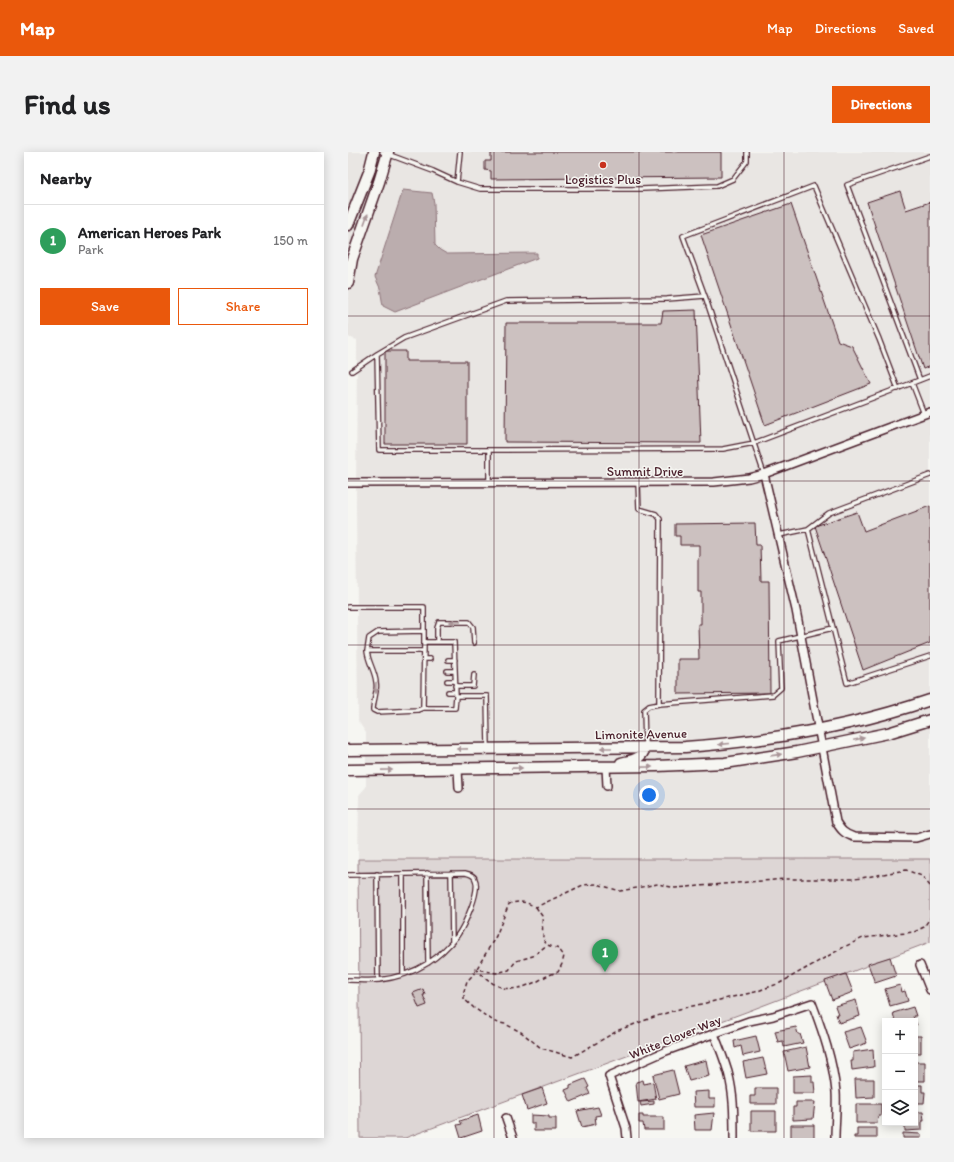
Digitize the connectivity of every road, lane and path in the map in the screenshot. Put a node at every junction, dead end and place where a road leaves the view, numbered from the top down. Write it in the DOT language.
graph roads {
  1 [pos="374,152"];
  2 [pos="460,152"];
  3 [pos="747,152"];
  4 [pos="386,153"];
  5 [pos="930,156"];
  6 [pos="457,182"];
  7 [pos="348,225"];
  8 [pos="348,283"];
  9 [pos="705,296"];
  10 [pos="377,354"];
  11 [pos="352,371"];
  12 [pos="930,376"];
  13 [pos="920,380"];
  14 [pos="912,383"];
  15 [pos="898,389"];
  16 [pos="927,413"];
  17 [pos="754,443"];
  18 [pos="489,450"];
  19 [pos="764,474"];
  20 [pos="930,475"];
  21 [pos="348,483"];
  22 [pos="489,483"];
  23 [pos="638,483"];
  24 [pos="808,529"];
  25 [pos="779,535"];
  26 [pos="348,608"];
  27 [pos="833,628"];
  28 [pos="424,630"];
  29 [pos="801,636"];
  30 [pos="424,642"];
  31 [pos="437,642"];
  32 [pos="474,642"];
  33 [pos="367,651"];
  34 [pos="424,651"];
  35 [pos="930,656"];
  36 [pos="424,660"];
  37 [pos="430,660"];
  38 [pos="448,660"];
  39 [pos="455,660"];
  40 [pos="424,671"];
  41 [pos="430,671"];
  42 [pos="447,671"];
  43 [pos="454,671"];
  44 [pos="474,675"];
  45 [pos="424,681"];
  46 [pos="430,681"];
  47 [pos="447,681"];
  48 [pos="455,681"];
  49 [pos="455,686"];
  50 [pos="424,692"];
  51 [pos="429,692"];
  52 [pos="448,692"];
  53 [pos="455,694"];
  54 [pos="930,700"];
  55 [pos="659,704"];
  56 [pos="423,708"];
  57 [pos="930,720"];
  58 [pos="818,730"];
  59 [pos="644,747"];
  60 [pos="821,747"];
  61 [pos="488,749"];
  62 [pos="348,750"];
  63 [pos="606,767"];
  64 [pos="458,769"];
  65 [pos="348,770"];
  66 [pos="607,786"];
  67 [pos="459,788"];
  68 [pos="930,834"];
  69 [pos="427,873"];
  70 [pos="451,873"];
  71 [pos="377,874"];
  72 [pos="403,874"];
  73 [pos="348,875"];
  74 [pos="930,886"];
  75 [pos="536,907"];
  76 [pos="930,918"];
  77 [pos="452,942"];
  78 [pos="547,945"];
  79 [pos="428,963"];
  80 [pos="920,965"];
  81 [pos="476,969"];
  82 [pos="403,974"];
  83 [pos="348,980"];
  84 [pos="378,980"];
  85 [pos="930,990"];
  86 [pos="714,1034"];
  87 [pos="506,1118"];
  88 [pos="513,1138"];
  89 [pos="627,1138"];
  90 [pos="734,1138"];
  91 [pos="835,1138"];
  1 -- 7 [label="main road"];
  2 -- 6 [label="lane"];
  3 -- 6 [label="lane"];
  4 -- 6 [label="lane"];
  8 -- 4 [label="main road, one-way"];
  5 -- 13 [label="lane"];
  9 -- 10 [label="lane"];
  9 -- 15 [label="lane"];
  9 -- 17 [label="lane"];
  10 -- 11 [label="lane"];
  10 -- 18 [label="lane"];
  12 -- 13 [label="lane"];
  13 -- 14 [label="lane"];
  14 -- 15 [label="lane"];
  14 -- 16 [label="lane"];
  15 -- 17 [label="lane"];
  16 -- 19 [label="street, Summit Drive"];
  17 -- 18 [label="lane"];
  17 -- 19 [label="lane"];
  18 -- 22 [label="lane"];
  19 -- 23 [label="street, Summit Drive"];
  19 -- 25 [label="street"];
  20 -- 24 [label="lane"];
  21 -- 22 [label="street, Summit Drive"];
  22 -- 23 [label="street, Summit Drive"];
  23 -- 55 [label="lane"];
  24 -- 25 [label="lane"];
  24 -- 27 [label="lane"];
  25 -- 29 [label="street"];
  26 -- 28 [label="lane"];
  27 -- 29 [label="lane"];
  27 -- 35 [label="lane"];
  28 -- 30 [label="lane"];
  28 -- 33 [label="lane"];
  29 -- 55 [label="lane"];
  29 -- 58 [label="street"];
  30 -- 31 [label="lane"];
  30 -- 34 [label="lane"];
  32 -- 31 [label="lane, one-way"];
  31 -- 39 [label="lane"];
  33 -- 34 [label="lane"];
  33 -- 56 [label="lane, one-way"];
  34 -- 36 [label="lane"];
  36 -- 37 [label="lane"];
  36 -- 40 [label="lane"];
  38 -- 39 [label="lane"];
  39 -- 43 [label="lane"];
  40 -- 41 [label="lane"];
  40 -- 45 [label="lane"];
  42 -- 43 [label="lane"];
  43 -- 48 [label="lane"];
  44 -- 49 [label="lane"];
  45 -- 46 [label="lane"];
  45 -- 50 [label="lane"];
  47 -- 48 [label="lane"];
  48 -- 49 [label="lane"];
  49 -- 53 [label="lane"];
  50 -- 51 [label="lane"];
  50 -- 56 [label="lane"];
  52 -- 53 [label="lane"];
  53 -- 56 [label="lane"];
  53 -- 61 [label="lane"];
  54 -- 58 [label="main road, Limonite Avenue"];
  55 -- 59 [label="lane"];
  60 -- 57 [label="main road, one-way"];
  58 -- 59 [label="main road, Limonite Avenue, one-way"];
  58 -- 60 [label="street"];
  59 -- 61 [label="main road, Limonite Avenue, one-way"];
  59 -- 63 [label="main road"];
  63 -- 60 [label="main road, one-way"];
  60 -- 68 [label="street"];
  61 -- 62 [label="main road, Limonite Avenue, one-way"];
  64 -- 63 [label="main road, one-way"];
  63 -- 66 [label="street"];
  65 -- 64 [label="main road, one-way"];
  64 -- 67 [label="street"];
  69 -- 70 [label="lane"];
  69 -- 72 [label="lane"];
  69 -- 79 [label="lane"];
  70 -- 77 [label="lane"];
  70 -- 77 [label="lane"];
  71 -- 72 [label="lane"];
  71 -- 73 [label="lane"];
  71 -- 84 [label="lane"];
  72 -- 82 [label="lane"];
  74 -- 75 [label="path"];
  75 -- 78 [label="path"];
  75 -- 81 [label="path"];
  76 -- 81 [label="path"];
  77 -- 79 [label="lane"];
  78 -- 81 [label="path"];
  78 -- 81 [label="path"];
  79 -- 82 [label="lane"];
  80 -- 85 [label="street"];
  82 -- 84 [label="lane"];
  83 -- 84 [label="lane"];
  86 -- 89 [label="street, White Clover Way"];
  86 -- 90 [label="street"];
  86 -- 91 [label="street, White Clover Way"];
  87 -- 88 [label="street"];
}
